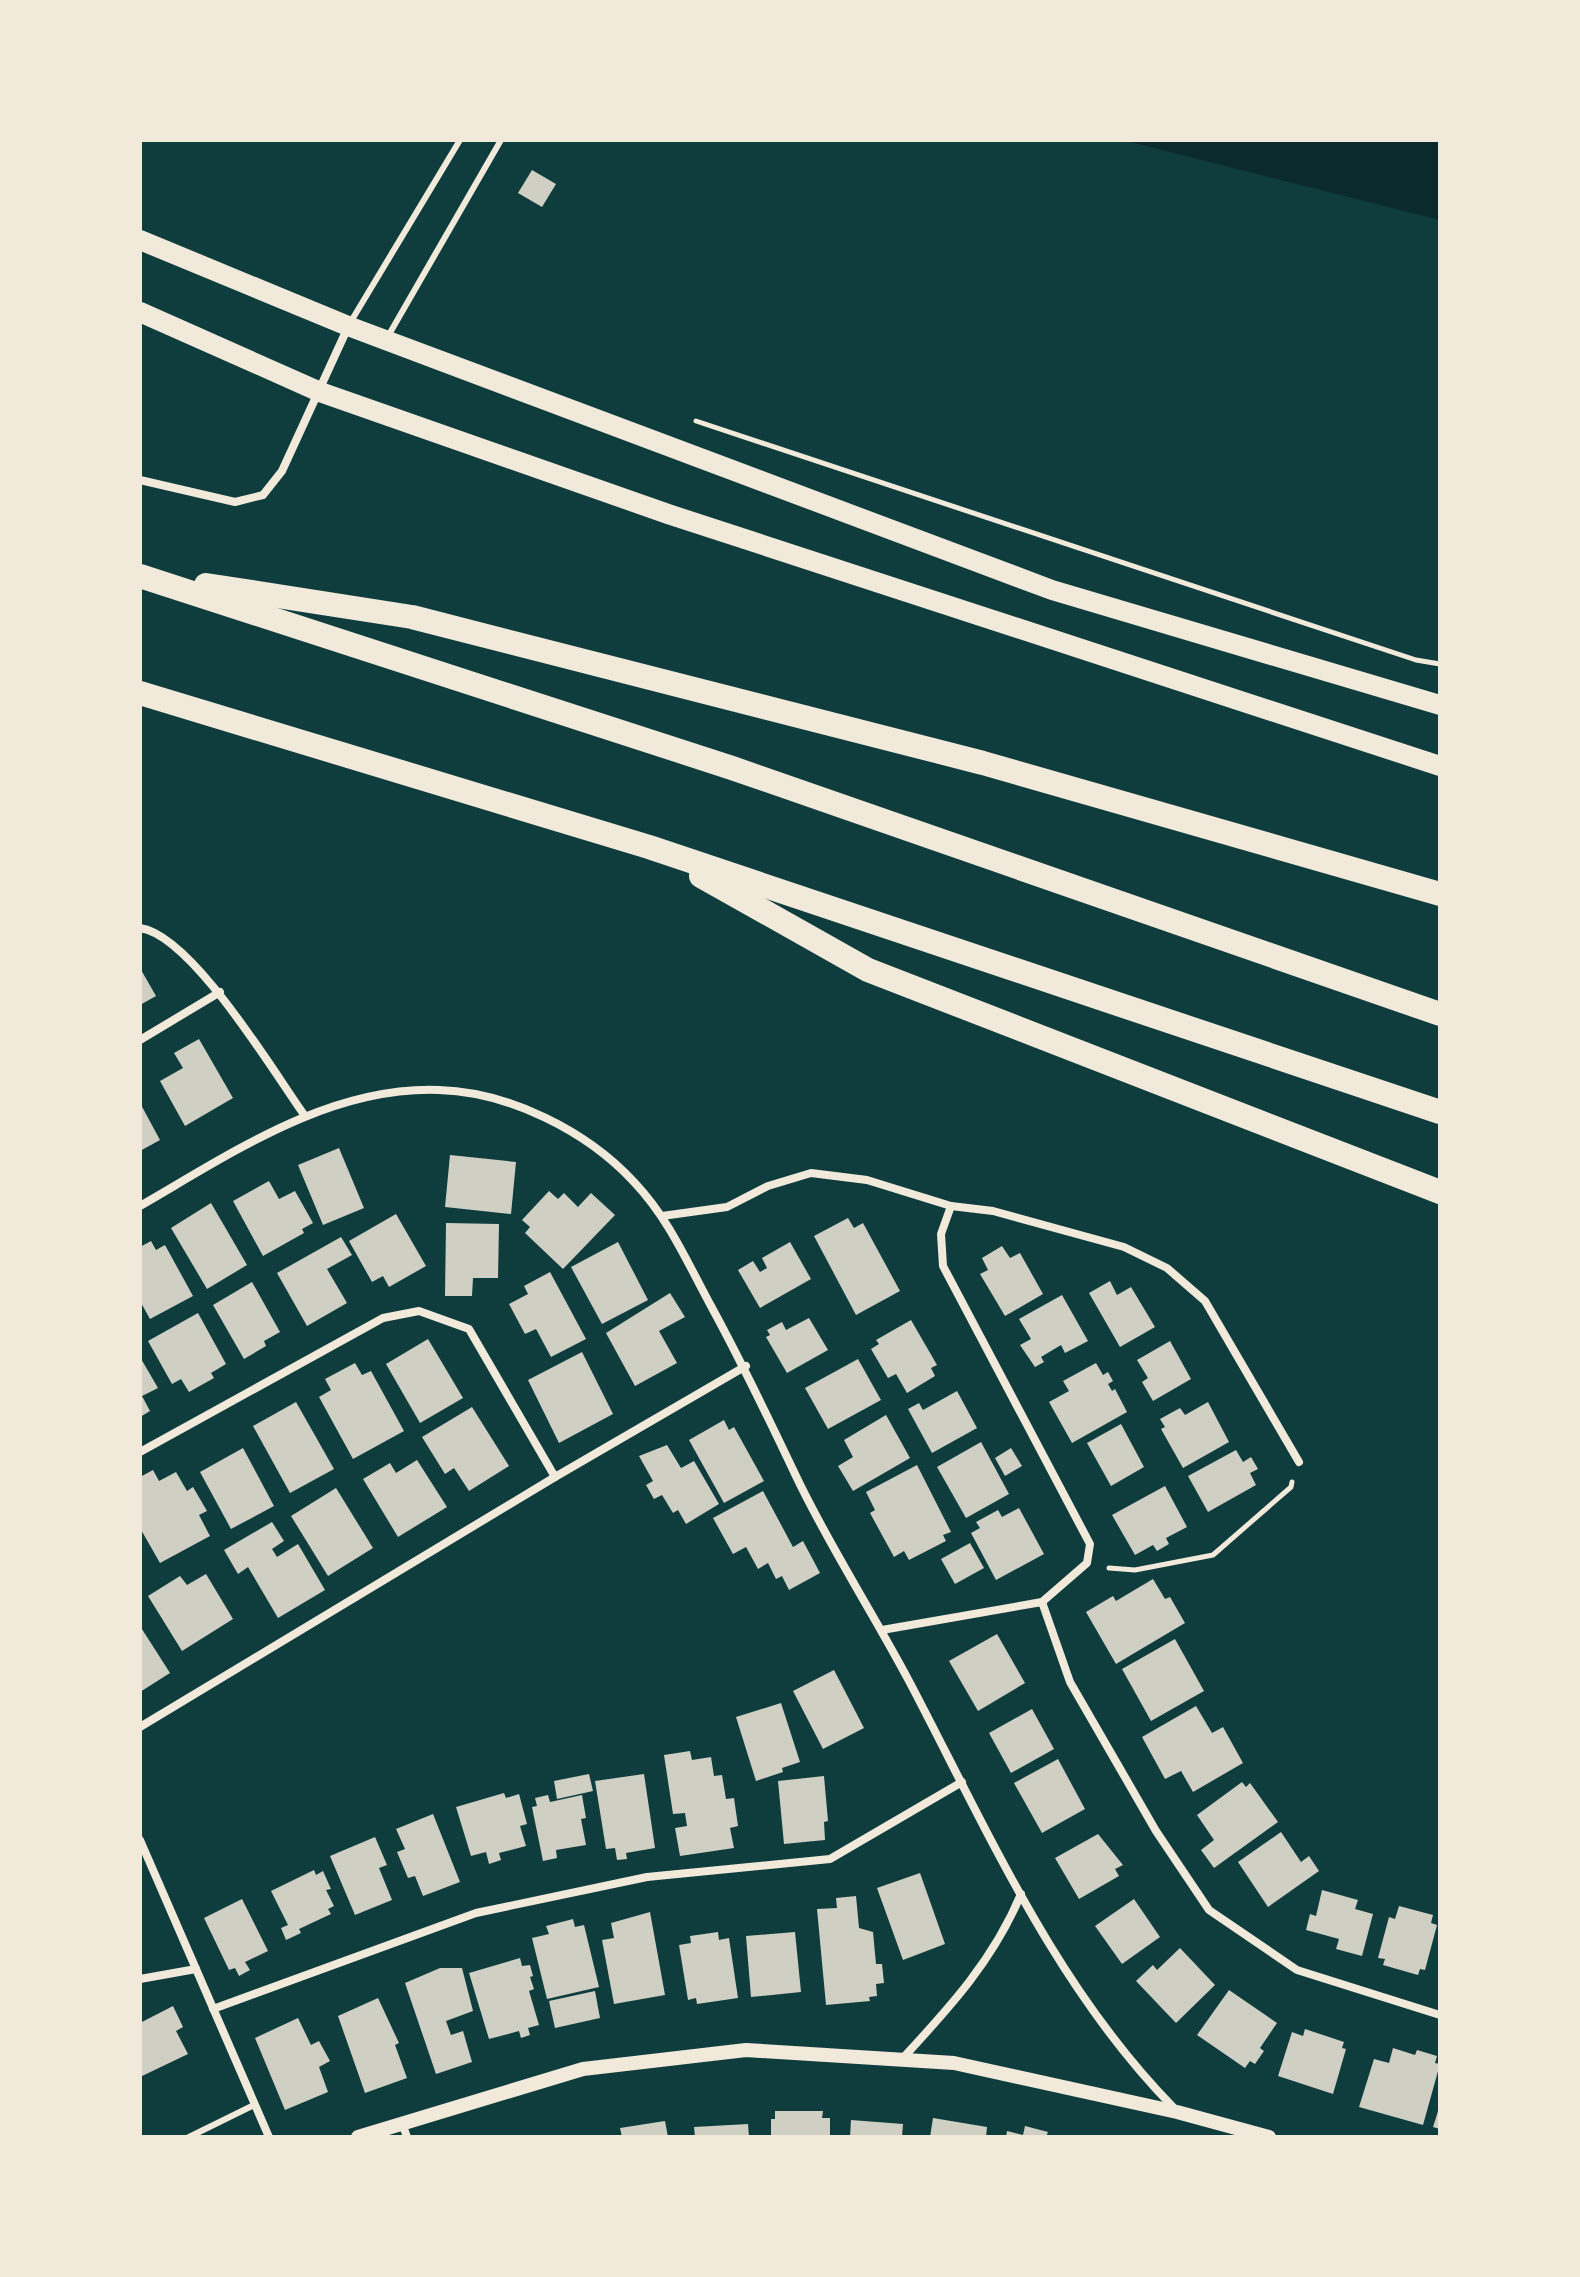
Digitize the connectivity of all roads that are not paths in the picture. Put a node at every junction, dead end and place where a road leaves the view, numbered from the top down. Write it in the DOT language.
graph roads {
  1 [pos="460,140"];
  2 [pos="501,140"];
  3 [pos="140,240"];
  4 [pos="140,312"];
  5 [pos="348,326"];
  6 [pos="386,340"];
  7 [pos="320,392"];
  8 [pos="140,480"];
  9 [pos="140,575"];
  10 [pos="140,693"];
  11 [pos="1440,705"];
  12 [pos="1440,766"];
  13 [pos="649,847"];
  14 [pos="1440,894"];
  15 [pos="140,928"];
  16 [pos="220,992"];
  17 [pos="1440,1014"];
  18 [pos="140,1040"];
  19 [pos="1440,1112"];
  20 [pos="305,1116"];
  21 [pos="1440,1192"];
  22 [pos="140,1206"];
  23 [pos="951,1206"];
  24 [pos="662,1216"];
  25 [pos="746,1366"];
  26 [pos="140,1452"];
  27 [pos="1299,1462"];
  28 [pos="555,1477"];
  29 [pos="1042,1602"];
  30 [pos="882,1630"];
  31 [pos="140,1727"];
  32 [pos="962,1782"];
  33 [pos="140,1840"];
  34 [pos="1021,1894"];
  35 [pos="196,1969"];
  36 [pos="140,1979"];
  37 [pos="213,2009"];
  38 [pos="1440,2015"];
  39 [pos="903,2058"];
  40 [pos="252,2106"];
  41 [pos="1177,2112"];
  42 [pos="404,2130"];
  43 [pos="189,2137"];
  44 [pos="269,2137"];
  45 [pos="358,2137"];
  46 [pos="1269,2137"];
  1 -- 5 [label="lane"];
  2 -- 6 [label="lane"];
  3 -- 5 [label="main road"];
  4 -- 7 [label="main road"];
  5 -- 6 [label="main road"];
  5 -- 7 [label="street"];
  6 -- 11 [label="main road"];
  7 -- 8 [label="street"];
  7 -- 12 [label="main road"];
  9 -- 14 [label="highway"];
  9 -- 17 [label="highway"];
  10 -- 13 [label="highway"];
  13 -- 19 [label="highway"];
  13 -- 21 [label="highway"];
  15 -- 16 [label="street"];
  16 -- 18 [label="street"];
  16 -- 20 [label="street"];
  20 -- 22 [label="street"];
  20 -- 24 [label="street"];
  23 -- 24 [label="street"];
  23 -- 27 [label="street"];
  23 -- 29 [label="street"];
  24 -- 25 [label="street"];
  25 -- 28 [label="street"];
  25 -- 30 [label="street"];
  26 -- 28 [label="street"];
  28 -- 31 [label="street"];
  29 -- 30 [label="street"];
  29 -- 38 [label="street"];
  30 -- 32 [label="street"];
  32 -- 34 [label="street"];
  32 -- 37 [label="street"];
  33 -- 35 [label="street"];
  34 -- 39 [label="street"];
  34 -- 41 [label="street"];
  35 -- 36 [label="street"];
  35 -- 37 [label="street"];
  37 -- 40 [label="street"];
  39 -- 41 [label="street"];
  39 -- 42 [label="street"];
  40 -- 43 [label="lane"];
  40 -- 44 [label="street"];
  41 -- 46 [label="street"];
  42 -- 45 [label="street"];
}
